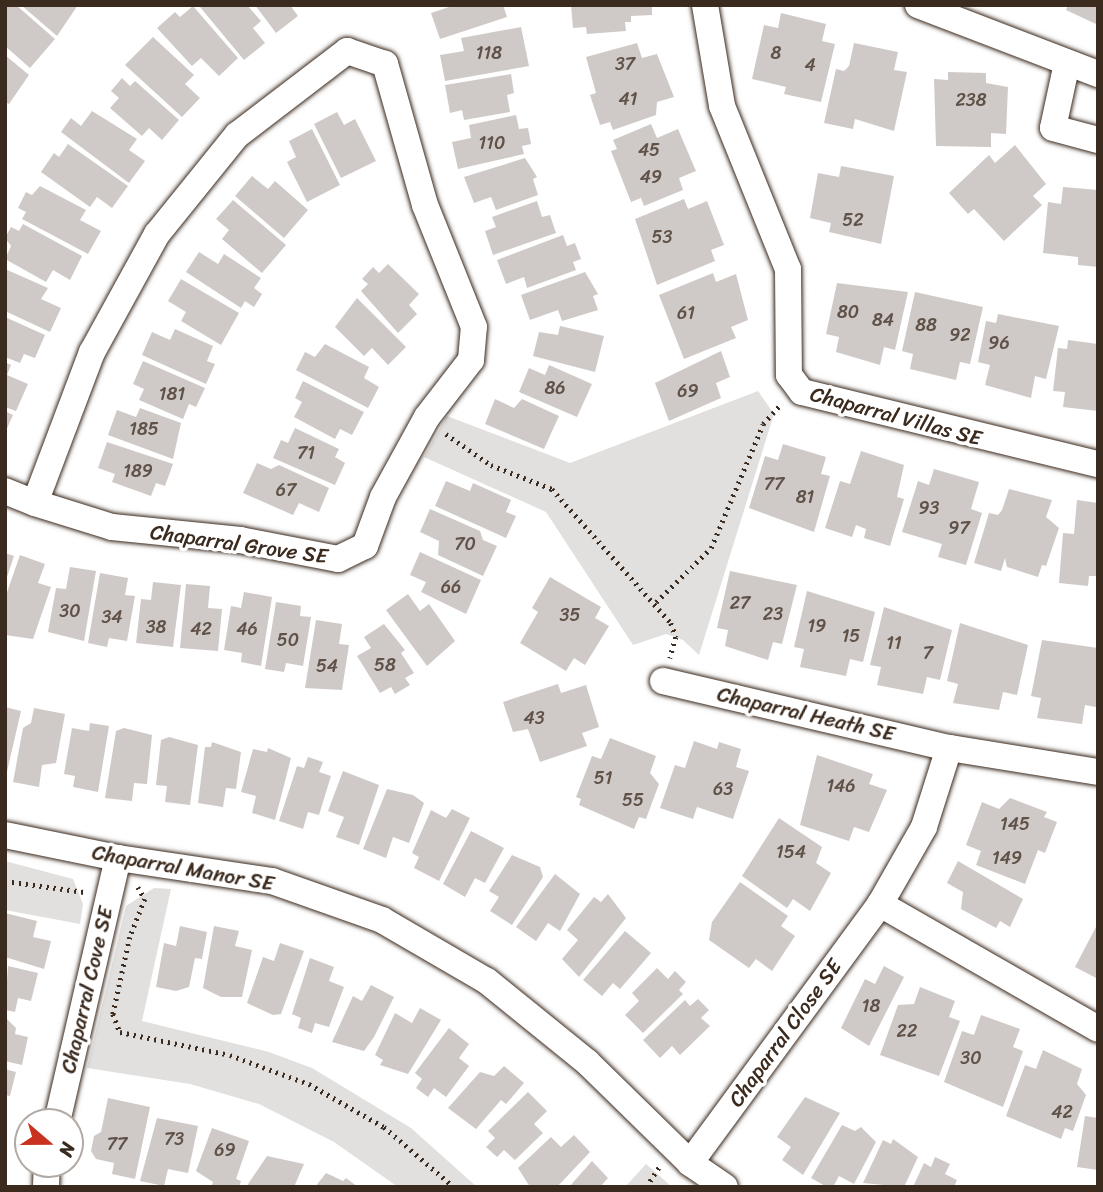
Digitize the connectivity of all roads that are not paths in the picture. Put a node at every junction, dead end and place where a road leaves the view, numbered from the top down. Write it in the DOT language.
graph roads {
  1 [pos="705,5"];
  2 [pos="918,5"];
  3 [pos="1067,63"];
  4 [pos="1098,74"];
  5 [pos="1098,140"];
  6 [pos="1098,464"];
  7 [pos="5,491"];
  8 [pos="35,503"];
  9 [pos="663,681"];
  10 [pos="949,748"];
  11 [pos="1098,772"];
  12 [pos="5,835"];
  13 [pos="118,858"];
  14 [pos="880,904"];
  15 [pos="1098,1029"];
  16 [pos="60,1108"];
  17 [pos="690,1163"];
  18 [pos="725,1187"];
  1 -- 6 [label="street, Chaparral Villas SE"];
  2 -- 3 [label="street"];
  3 -- 4 [label="street"];
  3 -- 5 [label="street"];
  7 -- 8 [label="street, Chaparral Grove SE"];
  8 -- 8 [label="street, Chaparral Grove SE"];
  9 -- 10 [label="street, Chaparral Heath SE"];
  10 -- 11 [label="street"];
  10 -- 14 [label="street, Chaparral Close SE"];
  12 -- 13 [label="street, Chaparral Manor SE"];
  13 -- 16 [label="street, Chaparral Cove SE"];
  13 -- 17 [label="street, Chaparral Manor SE"];
  14 -- 15 [label="street"];
  14 -- 17 [label="street, Chaparral Close SE"];
  17 -- 18 [label="street, Chaparral Manor SE"];
}
